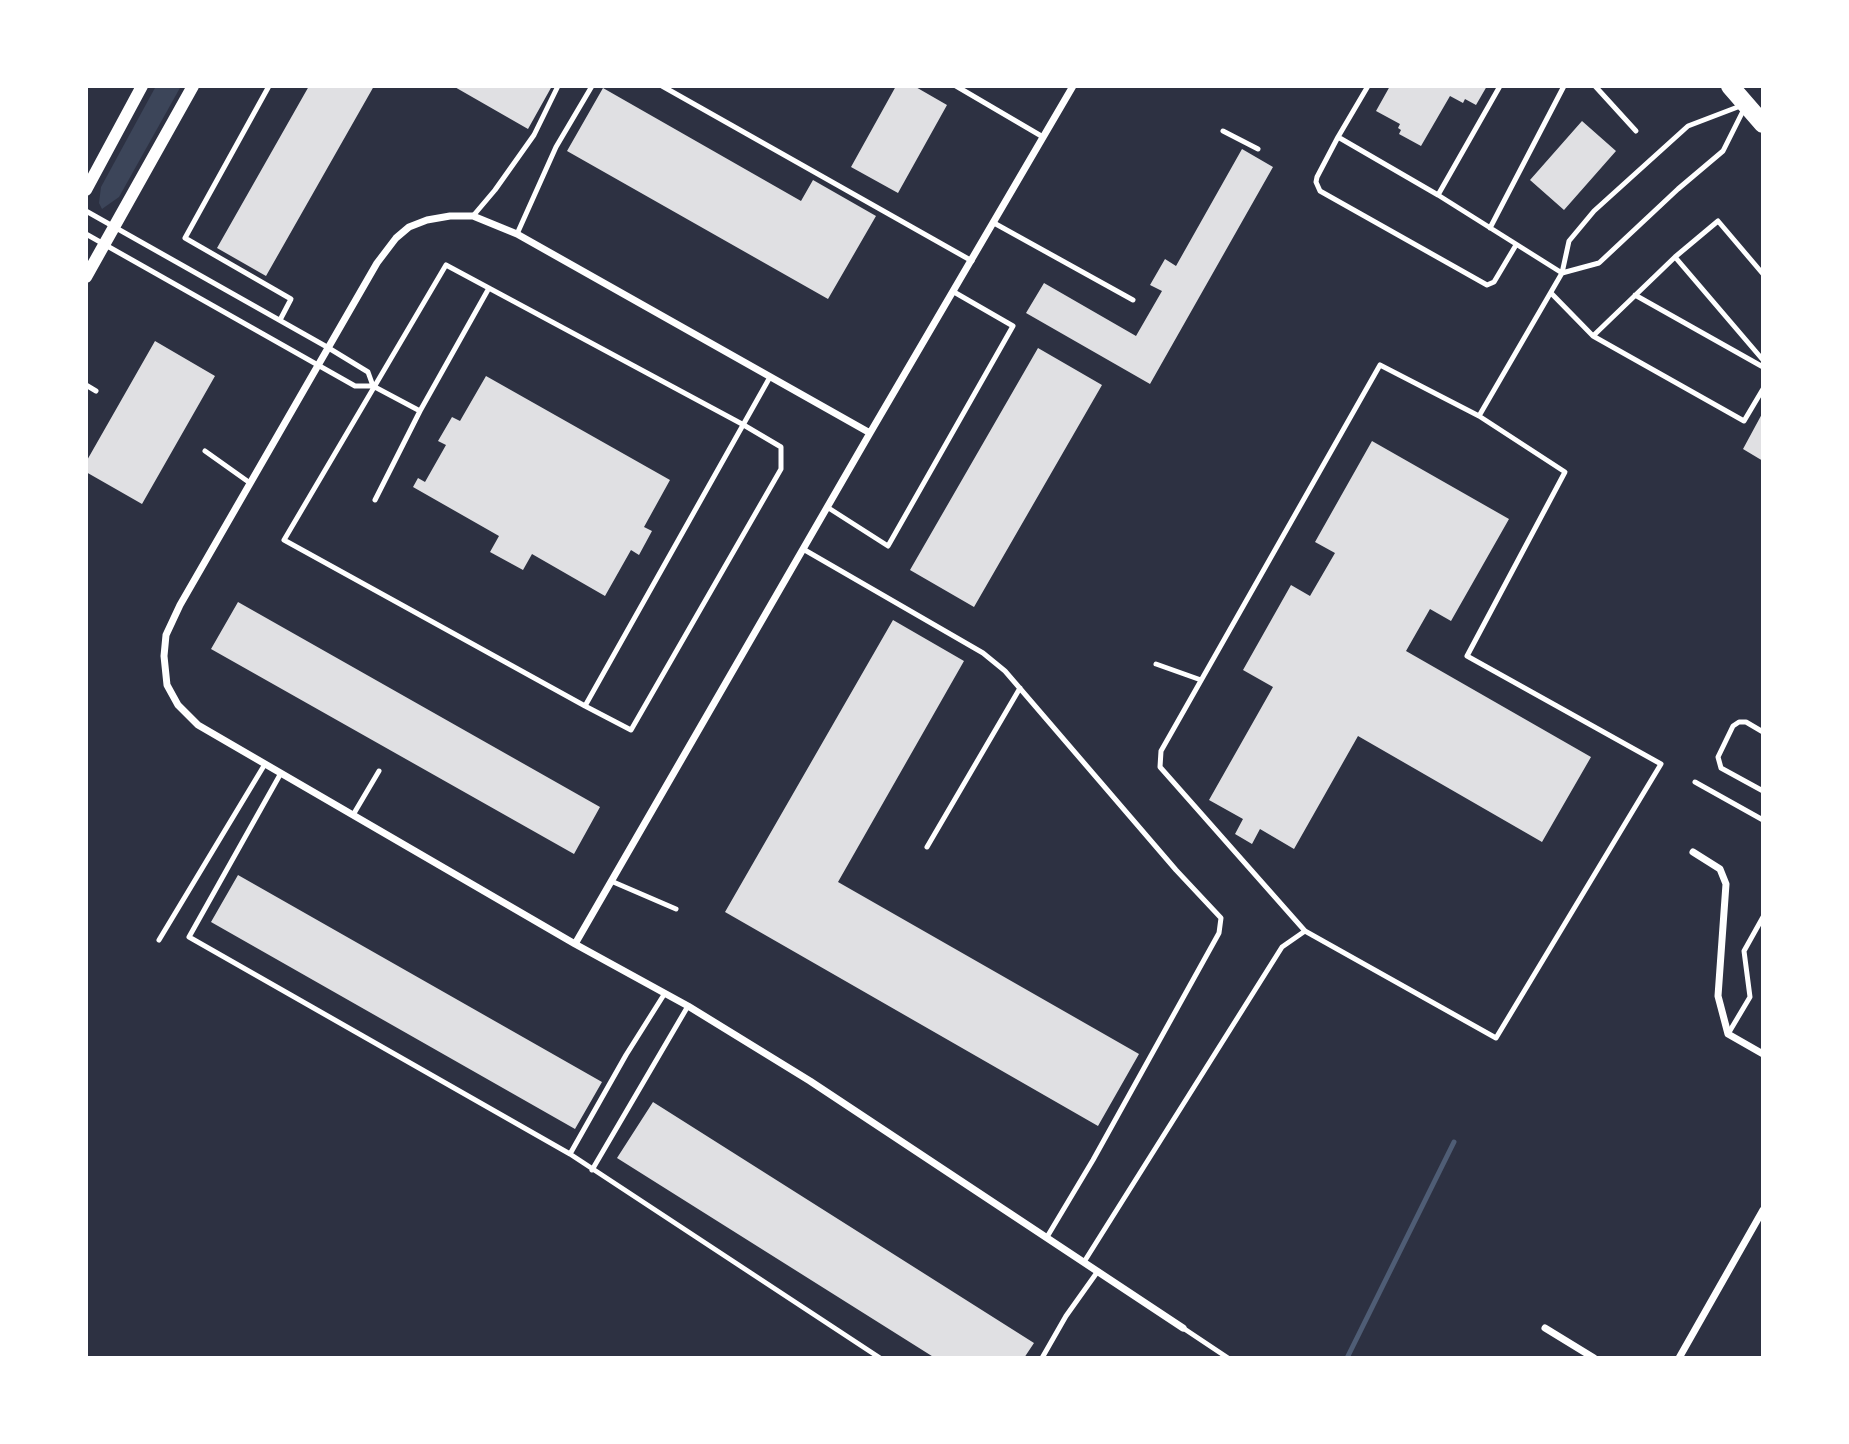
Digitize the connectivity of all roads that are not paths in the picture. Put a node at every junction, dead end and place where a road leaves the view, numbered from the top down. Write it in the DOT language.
graph roads {
  1 [pos="142,86"];
  2 [pos="193,86"];
  3 [pos="269,86"];
  4 [pos="558,86"];
  5 [pos="592,86"];
  6 [pos="662,86"];
  7 [pos="956,86"];
  8 [pos="1073,86"];
  9 [pos="1368,86"];
  10 [pos="1500,86"];
  11 [pos="1564,86"];
  12 [pos="1595,86"];
  13 [pos="1730,86"];
  14 [pos="1746,104"];
  15 [pos="1763,124"];
  16 [pos="1223,131"];
  17 [pos="1636,131"];
  18 [pos="1044,137"];
  19 [pos="1338,137"];
  20 [pos="1258,149"];
  21 [pos="86,190"];
  22 [pos="1438,195"];
  23 [pos="86,211"];
  24 [pos="473,216"];
  25 [pos="995,223"];
  26 [pos="114,227"];
  27 [pos="1490,228"];
  28 [pos="86,234"];
  29 [pos="517,234"];
  30 [pos="105,244"];
  31 [pos="1516,245"];
  32 [pos="1675,257"];
  33 [pos="972,261"];
  34 [pos="1562,273"];
  35 [pos="1763,274"];
  36 [pos="86,277"];
  37 [pos="489,288"];
  38 [pos="954,292"];
  39 [pos="1551,293"];
  40 [pos="1635,295"];
  41 [pos="1133,300"];
  42 [pos="280,320"];
  43 [pos="1593,336"];
  44 [pos="327,347"];
  45 [pos="1763,360"];
  46 [pos="317,365"];
  47 [pos="1763,367"];
  48 [pos="770,377"];
  49 [pos="86,385"];
  50 [pos="373,386"];
  51 [pos="1763,389"];
  52 [pos="96,391"];
  53 [pos="420,411"];
  54 [pos="1479,416"];
  55 [pos="742,424"];
  56 [pos="870,433"];
  57 [pos="205,451"];
  58 [pos="250,483"];
  59 [pos="375,500"];
  60 [pos="827,507"];
  61 [pos="803,549"];
  62 [pos="1156,664"];
  63 [pos="1201,680"];
  64 [pos="1020,688"];
  65 [pos="585,706"];
  66 [pos="1763,732"];
  67 [pos="265,764"];
  68 [pos="379,771"];
  69 [pos="281,773"];
  70 [pos="1695,782"];
  71 [pos="1763,791"];
  72 [pos="352,815"];
  73 [pos="1763,820"];
  74 [pos="927,848"];
  75 [pos="1693,852"];
  76 [pos="611,881"];
  77 [pos="676,909"];
  78 [pos="1763,917"];
  79 [pos="1305,931"];
  80 [pos="159,940"];
  81 [pos="575,944"];
  82 [pos="665,993"];
  83 [pos="688,1006"];
  84 [pos="1728,1034"];
  85 [pos="1763,1054"];
  86 [pos="570,1154"];
  87 [pos="592,1170"];
  88 [pos="1763,1210"];
  89 [pos="1047,1237"];
  90 [pos="1084,1262"];
  91 [pos="1098,1271"];
  92 [pos="1183,1328"];
  93 [pos="1545,1328"];
  94 [pos="880,1358"];
  95 [pos="1042,1358"];
  96 [pos="1228,1358"];
  97 [pos="1594,1358"];
  98 [pos="1679,1358"];
  1 -- 21 [label="street"];
  2 -- 26 [label="street"];
  3 -- 42 [label="lane"];
  4 -- 24 [label="lane"];
  5 -- 29 [label="lane"];
  6 -- 33 [label="lane"];
  7 -- 18 [label="lane"];
  8 -- 18 [label="street"];
  9 -- 19 [label="lane"];
  10 -- 22 [label="lane"];
  11 -- 27 [label="lane"];
  12 -- 17 [label="lane"];
  13 -- 14 [label="highway"];
  14 -- 15 [label="highway"];
  14 -- 34 [label="lane"];
  14 -- 34 [label="lane"];
  16 -- 20 [label="lane"];
  18 -- 25 [label="street"];
  19 -- 22 [label="lane"];
  19 -- 31 [label="lane"];
  22 -- 27 [label="lane"];
  23 -- 26 [label="lane"];
  24 -- 29 [label="street"];
  24 -- 44 [label="street"];
  25 -- 33 [label="street"];
  25 -- 41 [label="lane"];
  26 -- 30 [label="street"];
  26 -- 42 [label="lane"];
  27 -- 31 [label="lane"];
  28 -- 30 [label="lane"];
  29 -- 48 [label="street"];
  30 -- 36 [label="street"];
  30 -- 46 [label="lane"];
  31 -- 34 [label="lane"];
  32 -- 35 [label="lane"];
  32 -- 40 [label="lane"];
  32 -- 45 [label="lane"];
  33 -- 38 [label="street"];
  34 -- 39 [label="lane"];
  37 -- 50 [label="lane"];
  37 -- 53 [label="lane"];
  37 -- 55 [label="lane"];
  38 -- 56 [label="street"];
  38 -- 60 [label="lane"];
  39 -- 43 [label="lane"];
  39 -- 54 [label="lane"];
  40 -- 43 [label="lane"];
  40 -- 47 [label="lane"];
  42 -- 44 [label="lane"];
  43 -- 51 [label="lane"];
  44 -- 46 [label="street"];
  44 -- 50 [label="lane"];
  46 -- 50 [label="lane"];
  46 -- 58 [label="street"];
  48 -- 55 [label="lane"];
  48 -- 56 [label="street"];
  49 -- 52 [label="lane"];
  50 -- 53 [label="lane"];
  50 -- 65 [label="lane"];
  53 -- 59 [label="lane"];
  54 -- 63 [label="lane"];
  54 -- 79 [label="lane"];
  55 -- 65 [label="lane"];
  55 -- 65 [label="lane"];
  56 -- 60 [label="street"];
  57 -- 58 [label="lane"];
  58 -- 67 [label="street"];
  60 -- 61 [label="street"];
  61 -- 64 [label="lane"];
  61 -- 76 [label="street"];
  62 -- 63 [label="lane"];
  63 -- 79 [label="lane"];
  64 -- 74 [label="lane"];
  64 -- 89 [label="lane"];
  66 -- 71 [label="lane"];
  67 -- 69 [label="street"];
  67 -- 80 [label="lane"];
  68 -- 72 [label="lane"];
  69 -- 72 [label="street"];
  69 -- 86 [label="lane"];
  70 -- 73 [label="lane"];
  72 -- 81 [label="street"];
  75 -- 84 [label="street"];
  76 -- 77 [label="lane"];
  76 -- 81 [label="street"];
  78 -- 84 [label="lane"];
  79 -- 90 [label="lane"];
  81 -- 82 [label="street"];
  82 -- 83 [label="street"];
  82 -- 86 [label="lane"];
  83 -- 87 [label="lane"];
  83 -- 89 [label="street"];
  84 -- 85 [label="street"];
  86 -- 87 [label="lane"];
  87 -- 94 [label="lane"];
  88 -- 98 [label="street"];
  89 -- 90 [label="street"];
  90 -- 91 [label="street"];
  91 -- 92 [label="street"];
  91 -- 95 [label="lane"];
  92 -- 96 [label="lane"];
  93 -- 97 [label="street"];
}
